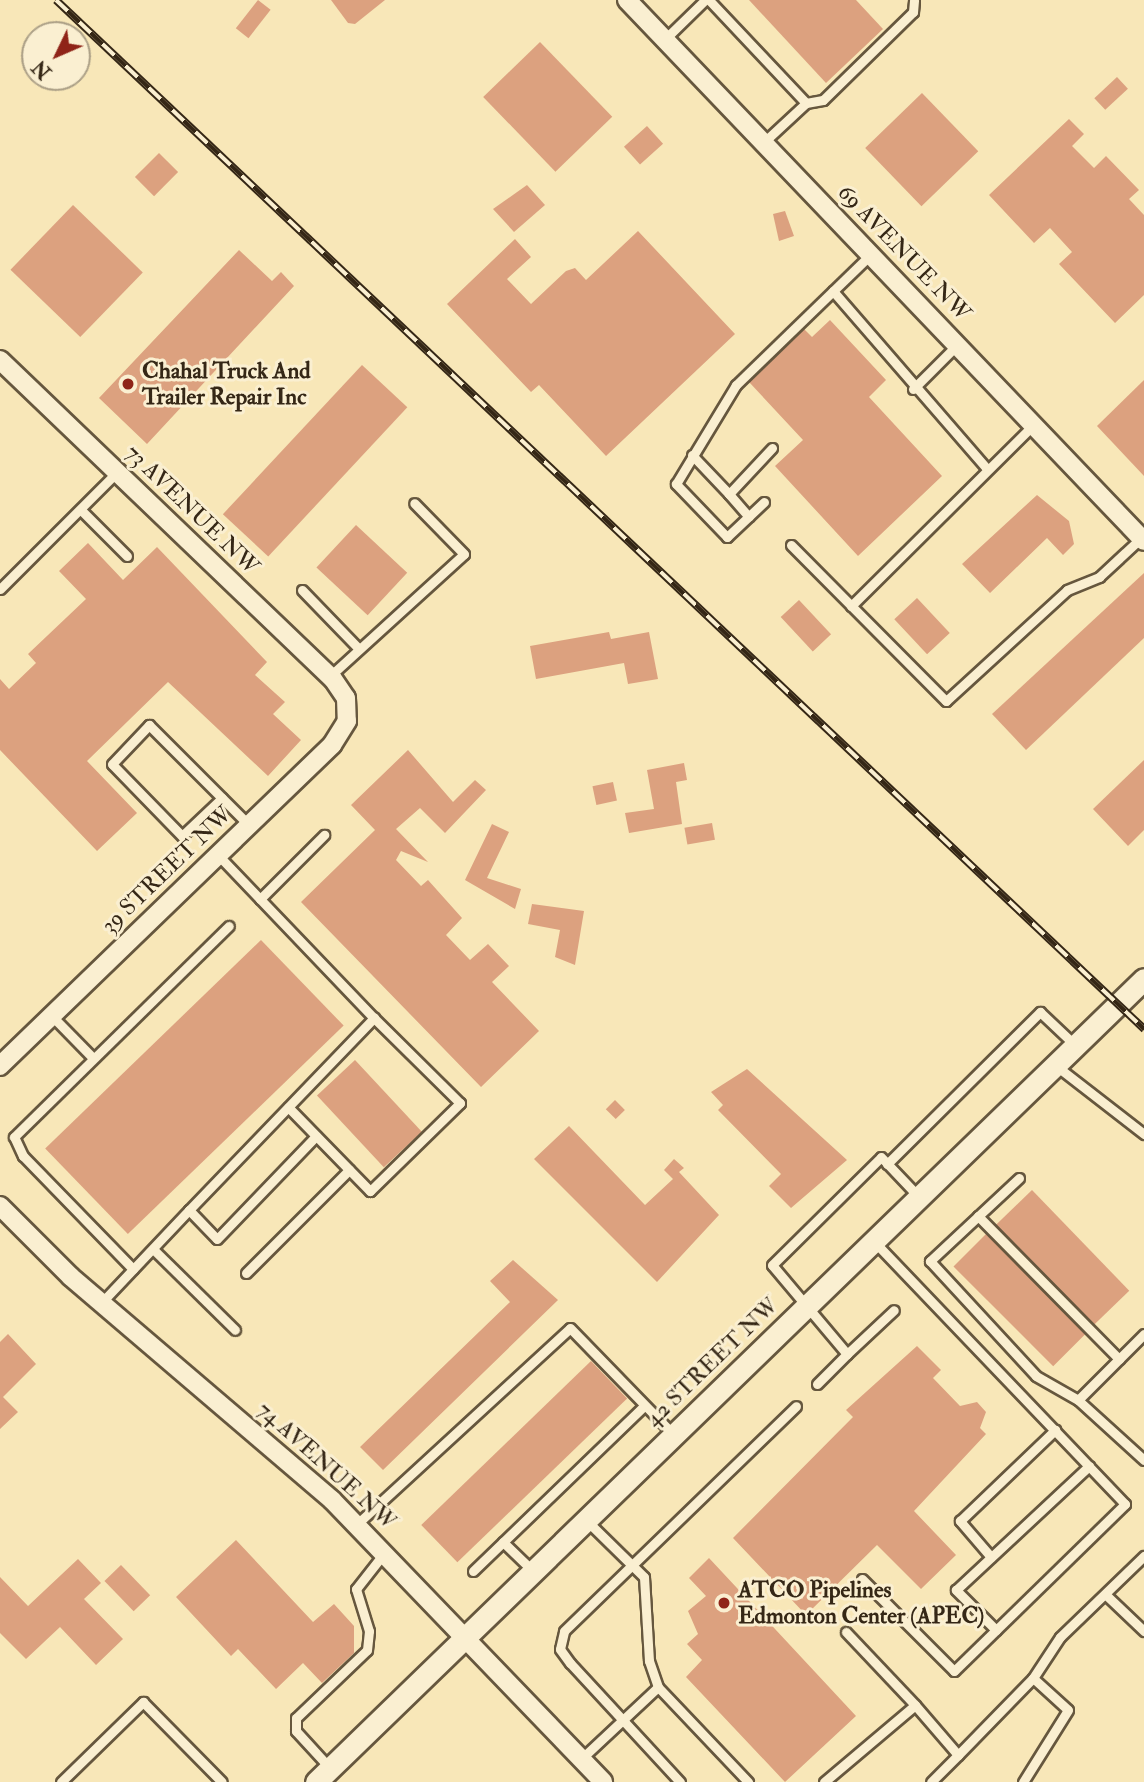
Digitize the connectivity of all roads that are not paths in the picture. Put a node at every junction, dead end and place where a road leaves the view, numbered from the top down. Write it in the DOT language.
graph roads {
  1 [pos="627,0"];
  2 [pos="707,0"];
  3 [pos="914,0"];
  4 [pos="665,40"];
  5 [pos="806,103"];
  6 [pos="764,142"];
  7 [pos="871,254"];
  8 [pos="833,291"];
  9 [pos="957,345"];
  10 [pos="0,360"];
  11 [pos="913,389"];
  12 [pos="1033,425"];
  13 [pos="772,448"];
  14 [pos="692,454"];
  15 [pos="987,469"];
  16 [pos="117,472"];
  17 [pos="729,494"];
  18 [pos="764,502"];
  19 [pos="414,503"];
  20 [pos="81,510"];
  21 [pos="749,517"];
  22 [pos="1142,540"];
  23 [pos="791,545"];
  24 [pos="127,556"];
  25 [pos="0,589"];
  26 [pos="302,590"];
  27 [pos="850,606"];
  28 [pos="359,649"];
  29 [pos="330,676"];
  30 [pos="346,698"];
  31 [pos="222,798"];
  32 [pos="249,825"];
  33 [pos="324,835"];
  34 [pos="218,855"];
  35 [pos="260,900"];
  36 [pos="229,926"];
  37 [pos="1144,979"];
  38 [pos="52,1016"];
  39 [pos="374,1018"];
  40 [pos="1075,1045"];
  41 [pos="92,1057"];
  42 [pos="1055,1065"];
  43 [pos="0,1066"];
  44 [pos="288,1107"];
  45 [pos="1144,1134"];
  46 [pos="316,1136"];
  47 [pos="887,1164"];
  48 [pos="349,1170"];
  49 [pos="1019,1178"];
  50 [pos="919,1197"];
  51 [pos="0,1206"];
  52 [pos="189,1210"];
  53 [pos="978,1216"];
  54 [pos="874,1241"];
  55 [pos="153,1249"];
  56 [pos="133,1269"];
  57 [pos="246,1273"];
  58 [pos="101,1303"];
  59 [pos="804,1309"];
  60 [pos="894,1310"];
  61 [pos="235,1330"];
  62 [pos="1144,1334"];
  63 [pos="847,1354"];
  64 [pos="1119,1359"];
  65 [pos="817,1384"];
  66 [pos="1078,1400"];
  67 [pos="644,1406"];
  68 [pos="796,1406"];
  69 [pos="1055,1430"];
  70 [pos="674,1435"];
  71 [pos="1144,1460"];
  72 [pos="1089,1466"];
  73 [pos="586,1520"];
  74 [pos="357,1524"];
  75 [pos="503,1542"];
  76 [pos="385,1552"];
  77 [pos="1144,1556"];
  78 [pos="991,1557"];
  79 [pos="631,1564"];
  80 [pos="473,1571"];
  81 [pos="533,1571"];
  82 [pos="862,1579"];
  83 [pos="1105,1594"];
  84 [pos="996,1630"];
  85 [pos="1144,1631"];
  86 [pos="846,1632"];
  87 [pos="467,1636"];
  88 [pos="1033,1678"];
  89 [pos="658,1687"];
  90 [pos="915,1705"];
  91 [pos="622,1721"];
  92 [pos="958,1755"];
  93 [pos="581,1759"];
  94 [pos="323,1775"];
  95 [pos="61,1782"];
  96 [pos="222,1782"];
  97 [pos="603,1782"];
  98 [pos="680,1782"];
  99 [pos="748,1782"];
  100 [pos="824,1782"];
  101 [pos="931,1782"];
  102 [pos="1023,1782"];
  1 -- 4 [label="street, 69 AVENUE NW"];
  2 -- 4 [label="lane"];
  2 -- 5 [label="lane"];
  3 -- 5 [label="lane"];
  4 -- 6 [label="street, 69 AVENUE NW"];
  5 -- 6 [label="lane"];
  6 -- 7 [label="street, 69 AVENUE NW"];
  7 -- 8 [label="lane"];
  7 -- 9 [label="street, 69 AVENUE NW"];
  8 -- 11 [label="lane"];
  8 -- 14 [label="lane"];
  9 -- 11 [label="lane"];
  9 -- 12 [label="street, 69 AVENUE NW"];
  10 -- 16 [label="street, 73 AVENUE NW"];
  11 -- 15 [label="lane"];
  12 -- 15 [label="lane"];
  12 -- 22 [label="street, 69 AVENUE NW"];
  13 -- 17 [label="lane"];
  14 -- 17 [label="lane"];
  14 -- 21 [label="lane"];
  15 -- 27 [label="lane"];
  16 -- 20 [label="lane"];
  16 -- 29 [label="street, 73 AVENUE NW"];
  17 -- 21 [label="lane"];
  18 -- 21 [label="lane"];
  19 -- 28 [label="lane"];
  20 -- 24 [label="lane"];
  20 -- 25 [label="lane"];
  22 -- 27 [label="lane"];
  23 -- 27 [label="lane"];
  26 -- 28 [label="lane"];
  28 -- 29 [label="lane"];
  29 -- 30 [label="street, 73 AVENUE NW"];
  30 -- 32 [label="street, 39 STREET NW"];
  31 -- 31 [label="lane"];
  31 -- 32 [label="lane"];
  32 -- 34 [label="street, 39 STREET NW"];
  33 -- 35 [label="lane"];
  34 -- 35 [label="lane"];
  34 -- 38 [label="street, 39 STREET NW"];
  35 -- 39 [label="lane"];
  36 -- 41 [label="lane"];
  37 -- 40 [label="street, 42 STREET NW"];
  38 -- 41 [label="lane"];
  38 -- 43 [label="street, 39 STREET NW"];
  39 -- 44 [label="lane"];
  39 -- 48 [label="lane"];
  40 -- 42 [label="street, 42 STREET NW"];
  40 -- 47 [label="lane"];
  41 -- 56 [label="lane"];
  42 -- 45 [label="lane"];
  42 -- 50 [label="street, 42 STREET NW"];
  44 -- 46 [label="lane"];
  44 -- 52 [label="lane"];
  46 -- 48 [label="lane"];
  46 -- 52 [label="lane"];
  47 -- 50 [label="lane"];
  47 -- 59 [label="lane"];
  48 -- 57 [label="lane"];
  49 -- 53 [label="lane"];
  50 -- 54 [label="street, 42 STREET NW"];
  51 -- 58 [label="street, 74 AVENUE NW"];
  52 -- 55 [label="lane"];
  53 -- 64 [label="lane"];
  53 -- 66 [label="lane"];
  54 -- 59 [label="street, 42 STREET NW"];
  54 -- 69 [label="lane"];
  55 -- 56 [label="lane"];
  55 -- 61 [label="lane"];
  56 -- 58 [label="lane"];
  58 -- 74 [label="street, 74 AVENUE NW"];
  59 -- 63 [label="lane"];
  59 -- 70 [label="street, 42 STREET NW"];
  60 -- 63 [label="lane"];
  62 -- 64 [label="lane"];
  63 -- 65 [label="lane"];
  64 -- 66 [label="lane"];
  66 -- 71 [label="lane"];
  67 -- 70 [label="lane"];
  67 -- 74 [label="lane"];
  67 -- 75 [label="lane"];
  68 -- 79 [label="lane"];
  69 -- 72 [label="lane"];
  69 -- 78 [label="lane"];
  70 -- 73 [label="street, 42 STREET NW"];
  72 -- 78 [label="lane"];
  72 -- 84 [label="lane"];
  73 -- 79 [label="lane"];
  73 -- 81 [label="street, 42 STREET NW"];
  74 -- 76 [label="street, 74 AVENUE NW"];
  75 -- 80 [label="lane"];
  75 -- 81 [label="lane"];
  76 -- 87 [label="street, 74 AVENUE NW"];
  76 -- 94 [label="lane"];
  77 -- 83 [label="lane"];
  78 -- 84 [label="lane"];
  79 -- 89 [label="lane"];
  79 -- 91 [label="lane"];
  81 -- 87 [label="street, 42 STREET NW"];
  82 -- 84 [label="lane"];
  83 -- 85 [label="lane"];
  83 -- 88 [label="lane"];
  86 -- 90 [label="lane"];
  87 -- 93 [label="street, 74 AVENUE NW"];
  87 -- 94 [label="street, 42 STREET NW"];
  88 -- 92 [label="lane"];
  88 -- 102 [label="lane"];
  89 -- 91 [label="lane"];
  89 -- 99 [label="lane"];
  90 -- 92 [label="lane"];
  90 -- 100 [label="lane"];
  91 -- 93 [label="lane"];
  91 -- 98 [label="lane"];
  92 -- 101 [label="lane"];
  93 -- 97 [label="street, 74 AVENUE NW"];
  95 -- 96 [label="lane"];
}
